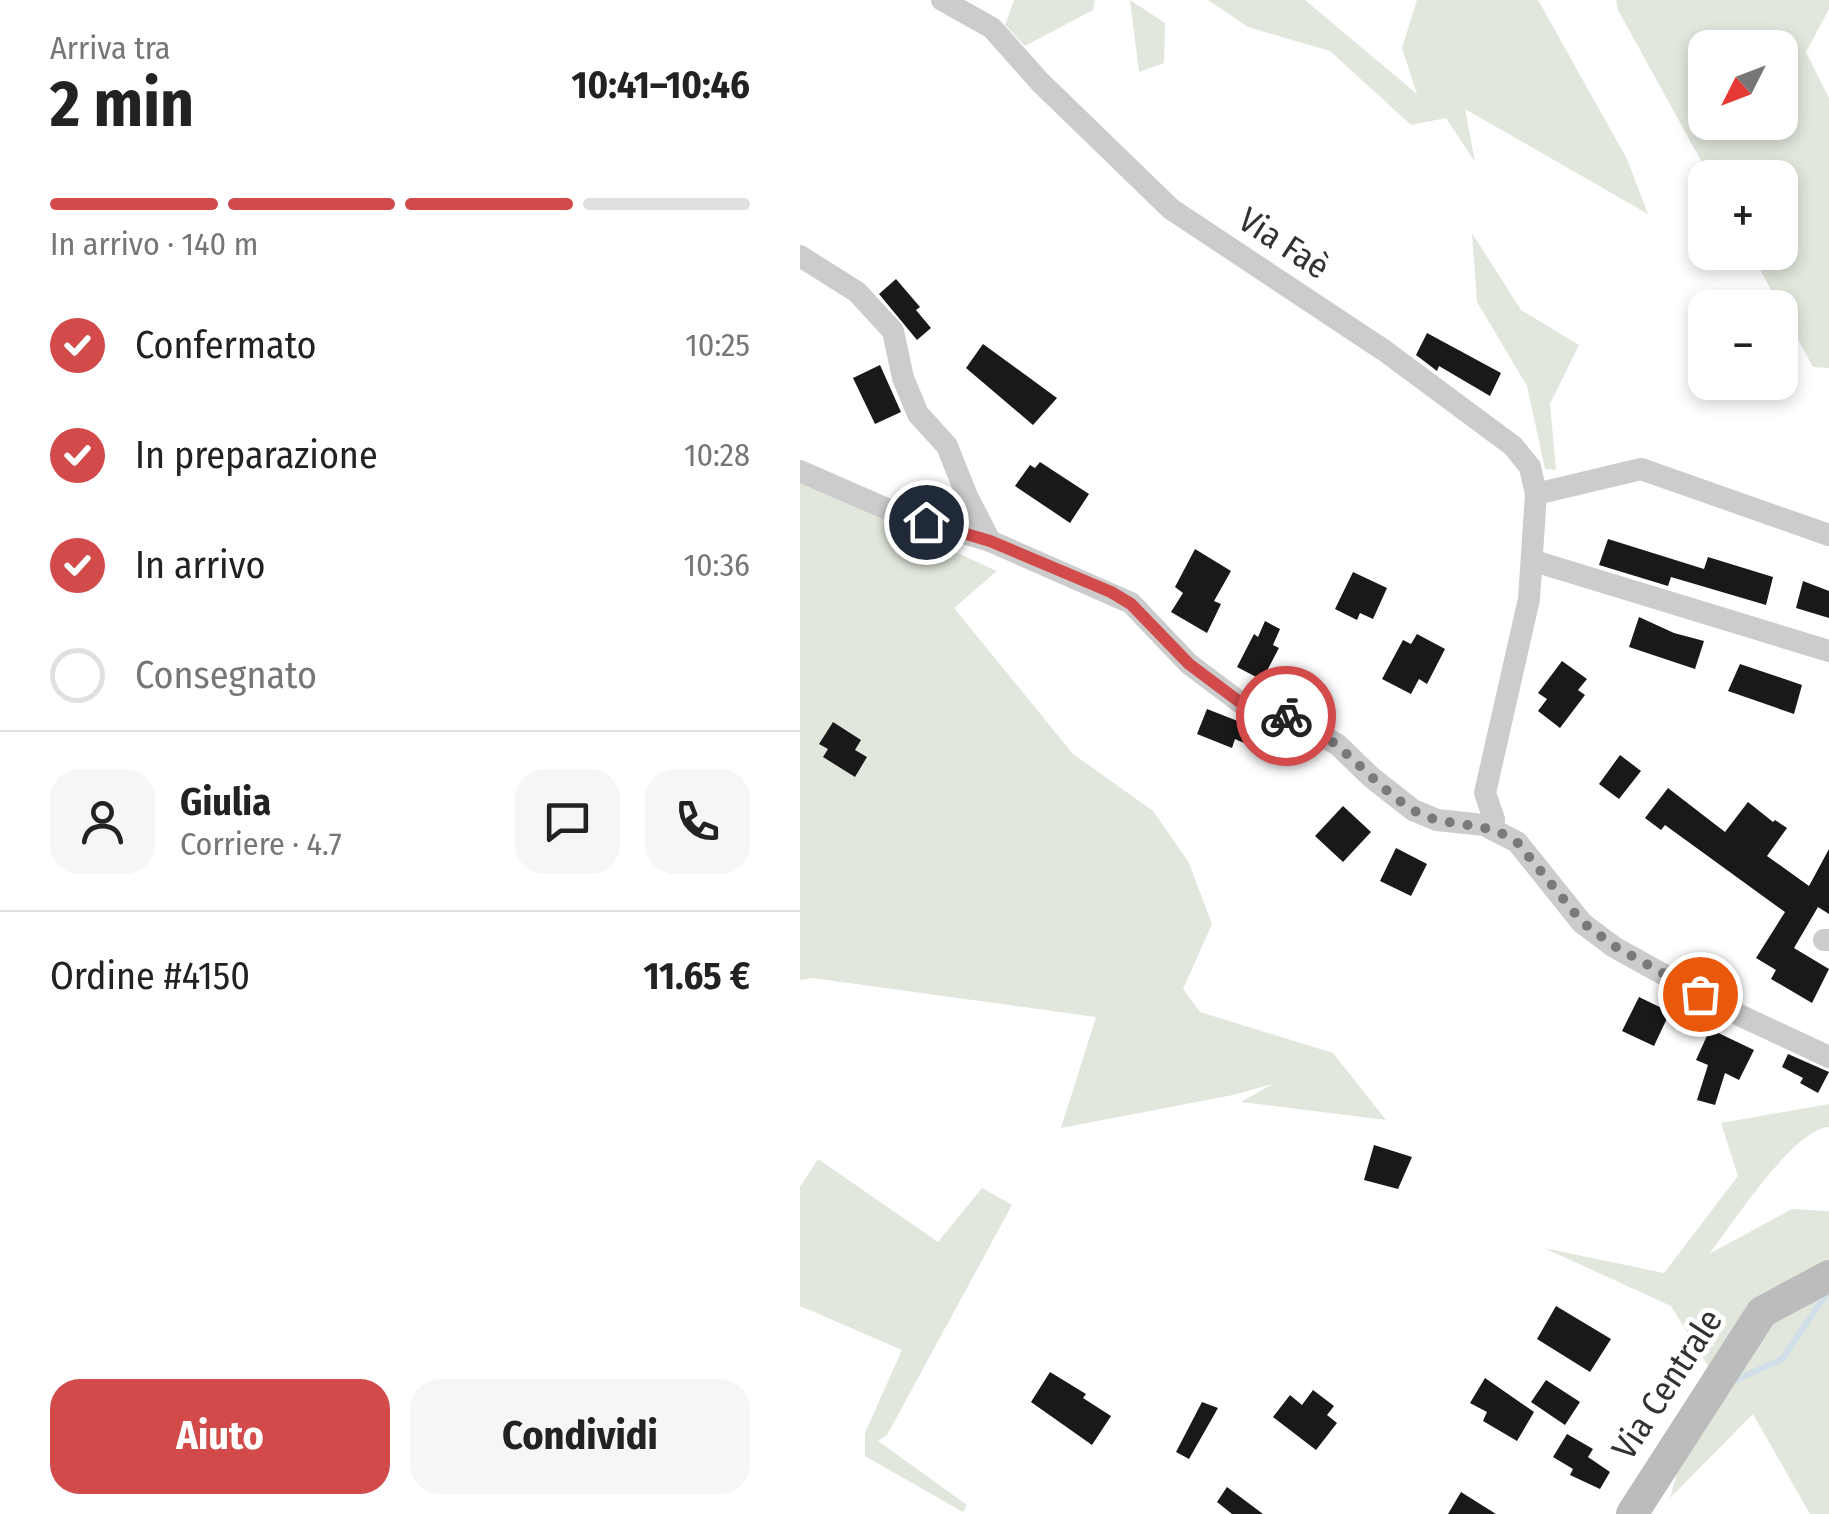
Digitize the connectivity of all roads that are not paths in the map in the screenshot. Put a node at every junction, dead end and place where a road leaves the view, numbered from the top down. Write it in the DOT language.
graph roads {
  1 [pos="942,0"];
  2 [pos="800,256"];
  3 [pos="800,471"];
  4 [pos="1536,494"];
  5 [pos="1829,534"];
  6 [pos="990,541"];
  7 [pos="1534,560"];
  8 [pos="1829,651"];
  9 [pos="1488,827"];
  10 [pos="1829,1057"];
  11 [pos="1829,1276"];
  12 [pos="1632,1514"];
  1 -- 4 [label="street, Via Faè"];
  2 -- 6 [label="street"];
  3 -- 6 [label="street"];
  4 -- 5 [label="street"];
  4 -- 7 [label="street, Via Faè"];
  6 -- 9 [label="street"];
  7 -- 8 [label="street"];
  7 -- 9 [label="street, Via Faè"];
  9 -- 10 [label="street"];
  11 -- 12 [label="street, Via Centrale"];
}
